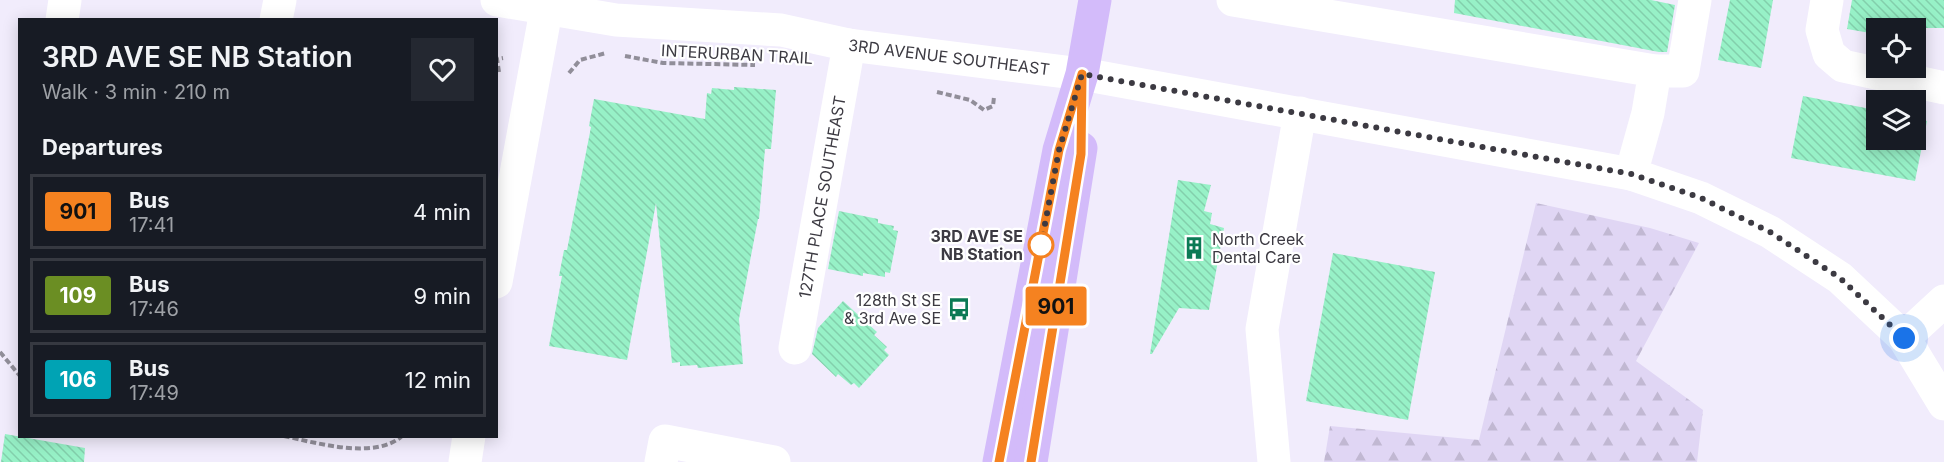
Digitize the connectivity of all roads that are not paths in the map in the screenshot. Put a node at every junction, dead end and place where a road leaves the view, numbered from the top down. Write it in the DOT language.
graph roads {
  1 [pos="65,0"];
  2 [pos="280,0"];
  3 [pos="497,0"];
  4 [pos="1095,0"];
  5 [pos="1233,0"];
  6 [pos="1695,0"];
  7 [pos="1827,0"];
  8 [pos="548,4"];
  9 [pos="1330,8"];
  10 [pos="62,18"];
  11 [pos="276,18"];
  12 [pos="849,45"];
  13 [pos="1655,71"];
  14 [pos="1082,74"];
  15 [pos="1944,88"];
  16 [pos="1300,113"];
  17 [pos="1631,174"];
  18 [pos="498,271"];
  19 [pos="1944,302"];
  20 [pos="1904,338"];
  21 [pos="795,348"];
  22 [pos="1944,404"];
  23 [pos="469,438"];
  24 [pos="465,462"];
  25 [pos="661,462"];
  26 [pos="774,462"];
  27 [pos="999,462"];
  28 [pos="1031,462"];
  29 [pos="1274,462"];
  1 -- 10 [label="street"];
  2 -- 11 [label="street"];
  3 -- 8 [label="street, 3RD AVENUE SOUTHEAST"];
  4 -- 14 [label="main road"];
  5 -- 9 [label="street"];
  6 -- 13 [label="street"];
  7 -- 15 [label="street"];
  8 -- 12 [label="street, 3RD AVENUE SOUTHEAST"];
  8 -- 18 [label="street"];
  9 -- 13 [label="street"];
  12 -- 14 [label="street, 3RD AVENUE SOUTHEAST"];
  12 -- 21 [label="street, 127TH PLACE SOUTHEAST"];
  13 -- 17 [label="street"];
  14 -- 16 [label="street, 3RD AVENUE SOUTHEAST"];
  14 -- 27 [label="main road"];
  14 -- 28 [label="main road"];
  16 -- 17 [label="street, 3RD AVENUE SOUTHEAST"];
  16 -- 29 [label="street"];
  17 -- 20 [label="street, 3RD AVENUE SOUTHEAST"];
  19 -- 20 [label="street"];
  20 -- 22 [label="street, 3RD AVENUE SOUTHEAST"];
  23 -- 24 [label="street"];
  25 -- 26 [label="street"];
}
